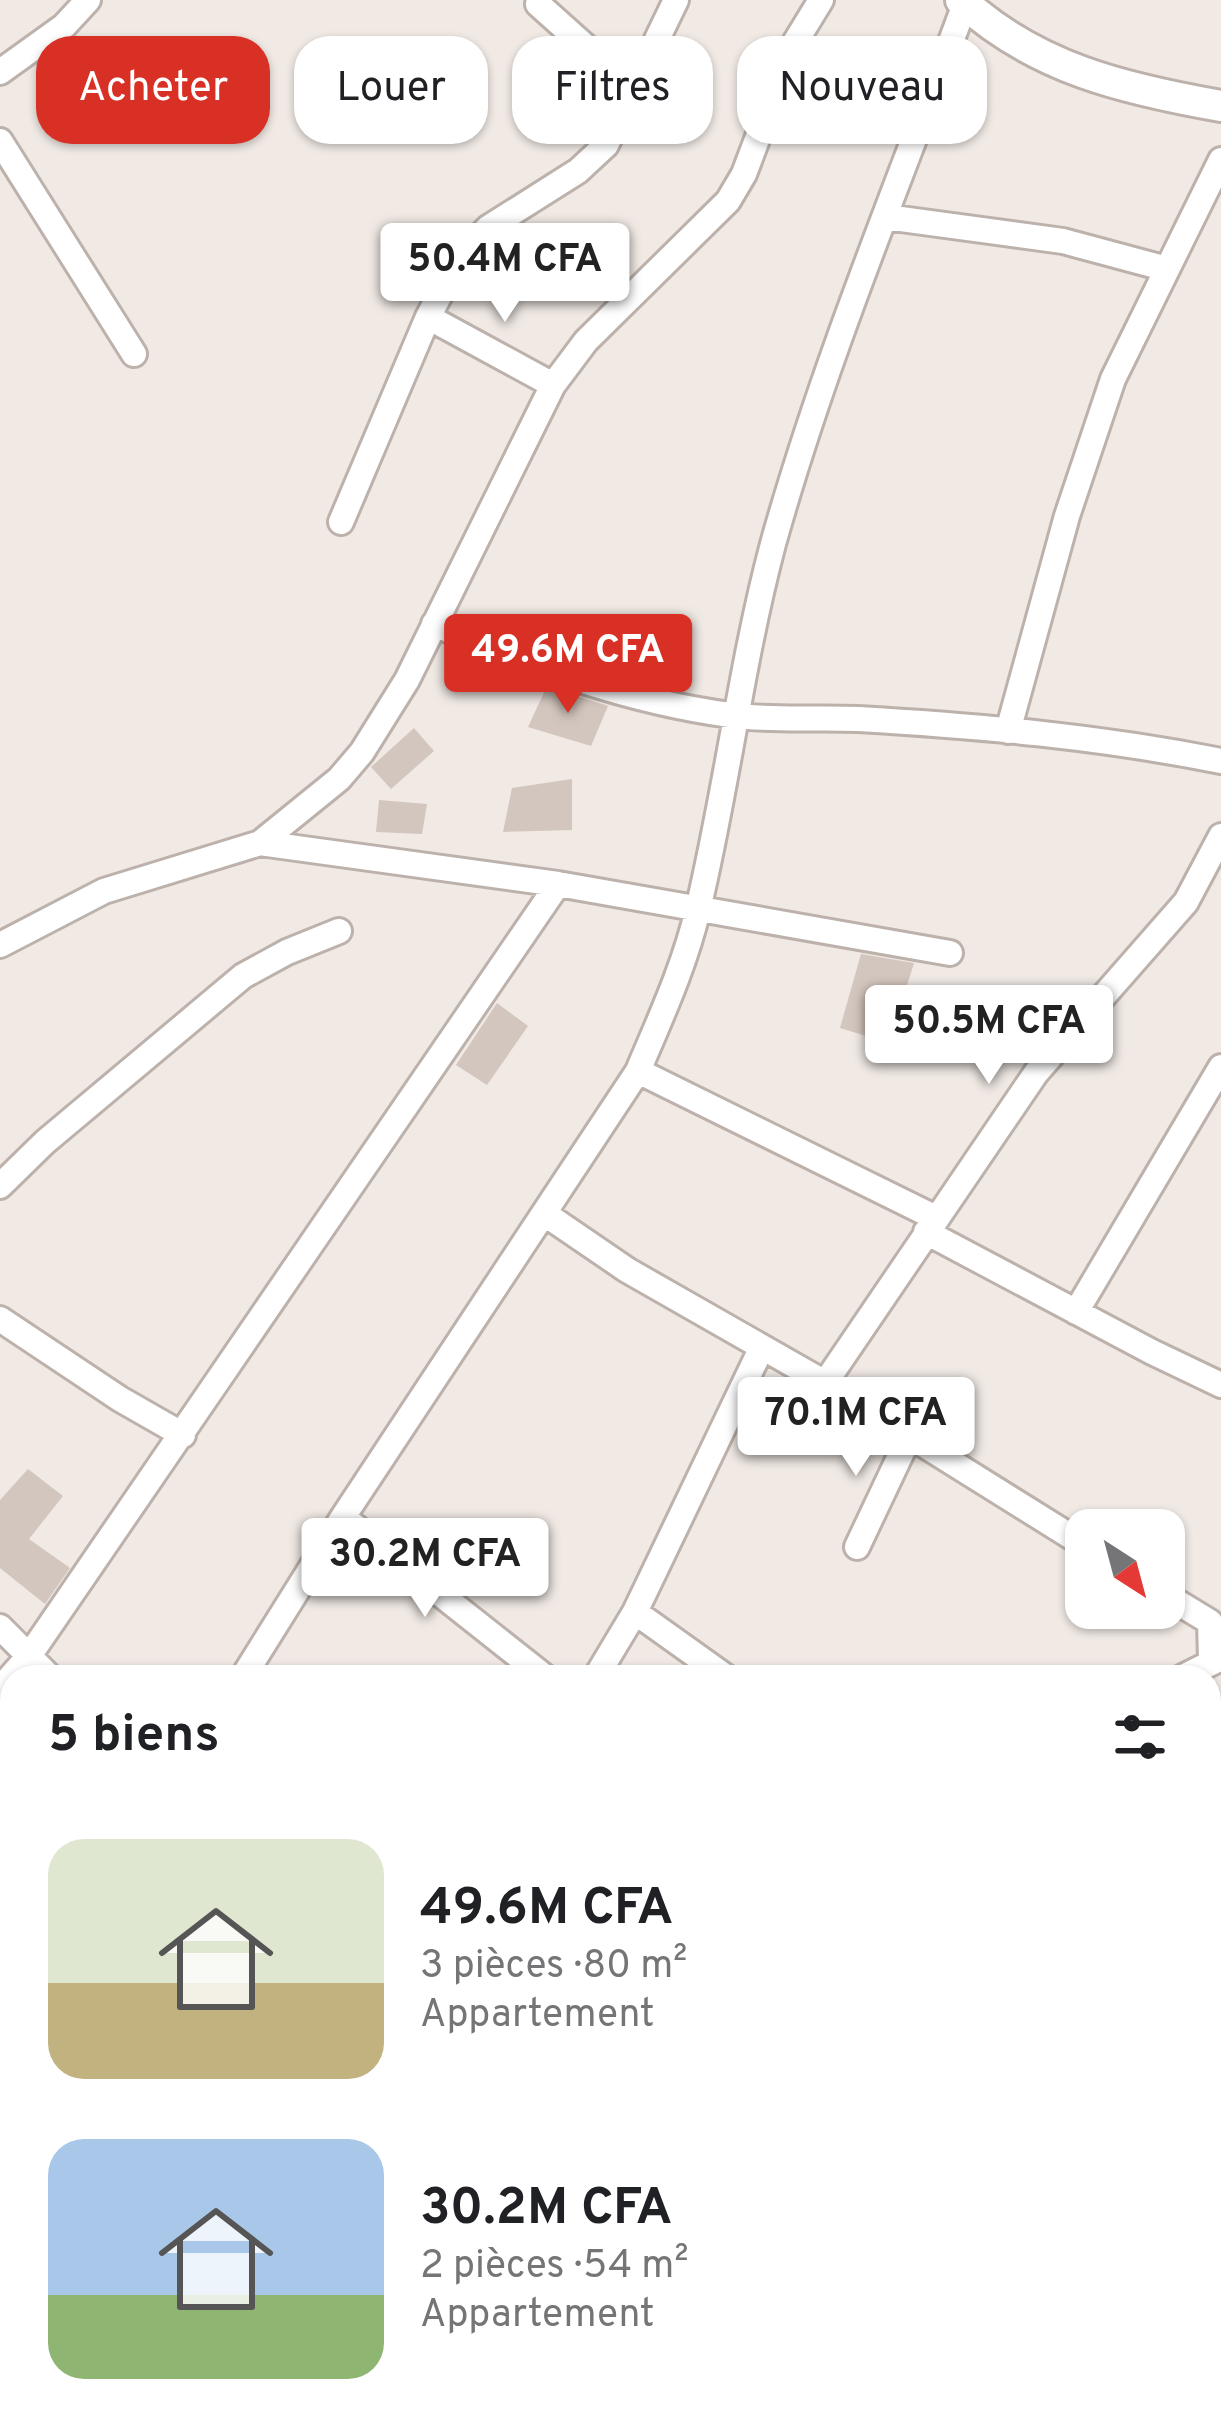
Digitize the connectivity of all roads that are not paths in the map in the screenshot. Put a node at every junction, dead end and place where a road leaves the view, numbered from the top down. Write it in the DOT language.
graph roads {
  1 [pos="88,0"];
  2 [pos="676,0"];
  3 [pos="821,0"];
  4 [pos="963,2"];
  5 [pos="538,4"];
  6 [pos="574,36"];
  7 [pos="659,36"];
  8 [pos="0,72"];
  9 [pos="1221,106"];
  10 [pos="0,141"];
  11 [pos="607,144"];
  12 [pos="1221,160"];
  13 [pos="886,218"];
  14 [pos="1167,269"];
  15 [pos="428,317"];
  16 [pos="134,354"];
  17 [pos="553,385"];
  18 [pos="341,522"];
  19 [pos="434,625"];
  20 [pos="734,716"];
  21 [pos="1008,730"];
  22 [pos="1221,761"];
  23 [pos="1221,836"];
  24 [pos="260,843"];
  25 [pos="558,884"];
  26 [pos="698,912"];
  27 [pos="339,932"];
  28 [pos="0,945"];
  29 [pos="950,953"];
  30 [pos="1221,1067"];
  31 [pos="638,1071"];
  32 [pos="0,1186"];
  33 [pos="545,1214"];
  34 [pos="931,1225"];
  35 [pos="1076,1312"];
  36 [pos="0,1319"];
  37 [pos="762,1347"];
  38 [pos="825,1383"];
  39 [pos="1221,1385"];
  40 [pos="183,1435"];
  41 [pos="909,1437"];
  42 [pos="343,1517"];
  43 [pos="1065,1533"];
  44 [pos="857,1547"];
  45 [pos="1185,1604"];
  46 [pos="635,1612"];
  47 [pos="1217,1618"];
  48 [pos="0,1627"];
  49 [pos="29,1656"];
  50 [pos="1216,1659"];
  51 [pos="21,1665"];
  52 [pos="38,1665"];
  53 [pos="250,1665"];
  54 [pos="529,1665"];
  55 [pos="603,1665"];
  56 [pos="709,1665"];
  1 -- 8 [label="street"];
  2 -- 7 [label="street"];
  3 -- 17 [label="street"];
  4 -- 9 [label="street"];
  4 -- 13 [label="street"];
  5 -- 6 [label="street"];
  10 -- 16 [label="street"];
  11 -- 15 [label="street"];
  12 -- 14 [label="street"];
  13 -- 14 [label="street"];
  13 -- 20 [label="street"];
  14 -- 21 [label="street"];
  15 -- 17 [label="street"];
  15 -- 18 [label="street"];
  17 -- 19 [label="street"];
  19 -- 20 [label="street"];
  19 -- 24 [label="street"];
  20 -- 21 [label="street"];
  20 -- 26 [label="street"];
  21 -- 22 [label="street"];
  23 -- 34 [label="street"];
  24 -- 25 [label="street"];
  24 -- 28 [label="street"];
  25 -- 26 [label="street"];
  25 -- 40 [label="street"];
  26 -- 29 [label="street"];
  26 -- 31 [label="street"];
  27 -- 32 [label="street"];
  30 -- 35 [label="street"];
  31 -- 33 [label="street"];
  31 -- 34 [label="street"];
  33 -- 37 [label="street"];
  33 -- 42 [label="street"];
  34 -- 35 [label="street"];
  34 -- 38 [label="street"];
  35 -- 39 [label="street"];
  36 -- 40 [label="street"];
  37 -- 38 [label="street"];
  37 -- 46 [label="street"];
  38 -- 41 [label="street"];
  40 -- 49 [label="street"];
  41 -- 43 [label="street"];
  41 -- 44 [label="street"];
  42 -- 53 [label="street"];
  42 -- 54 [label="street"];
  45 -- 47 [label="street"];
  46 -- 55 [label="street"];
  46 -- 56 [label="street"];
  47 -- 50 [label="street"];
  48 -- 49 [label="street"];
  49 -- 51 [label="street"];
  49 -- 52 [label="street"];
}
